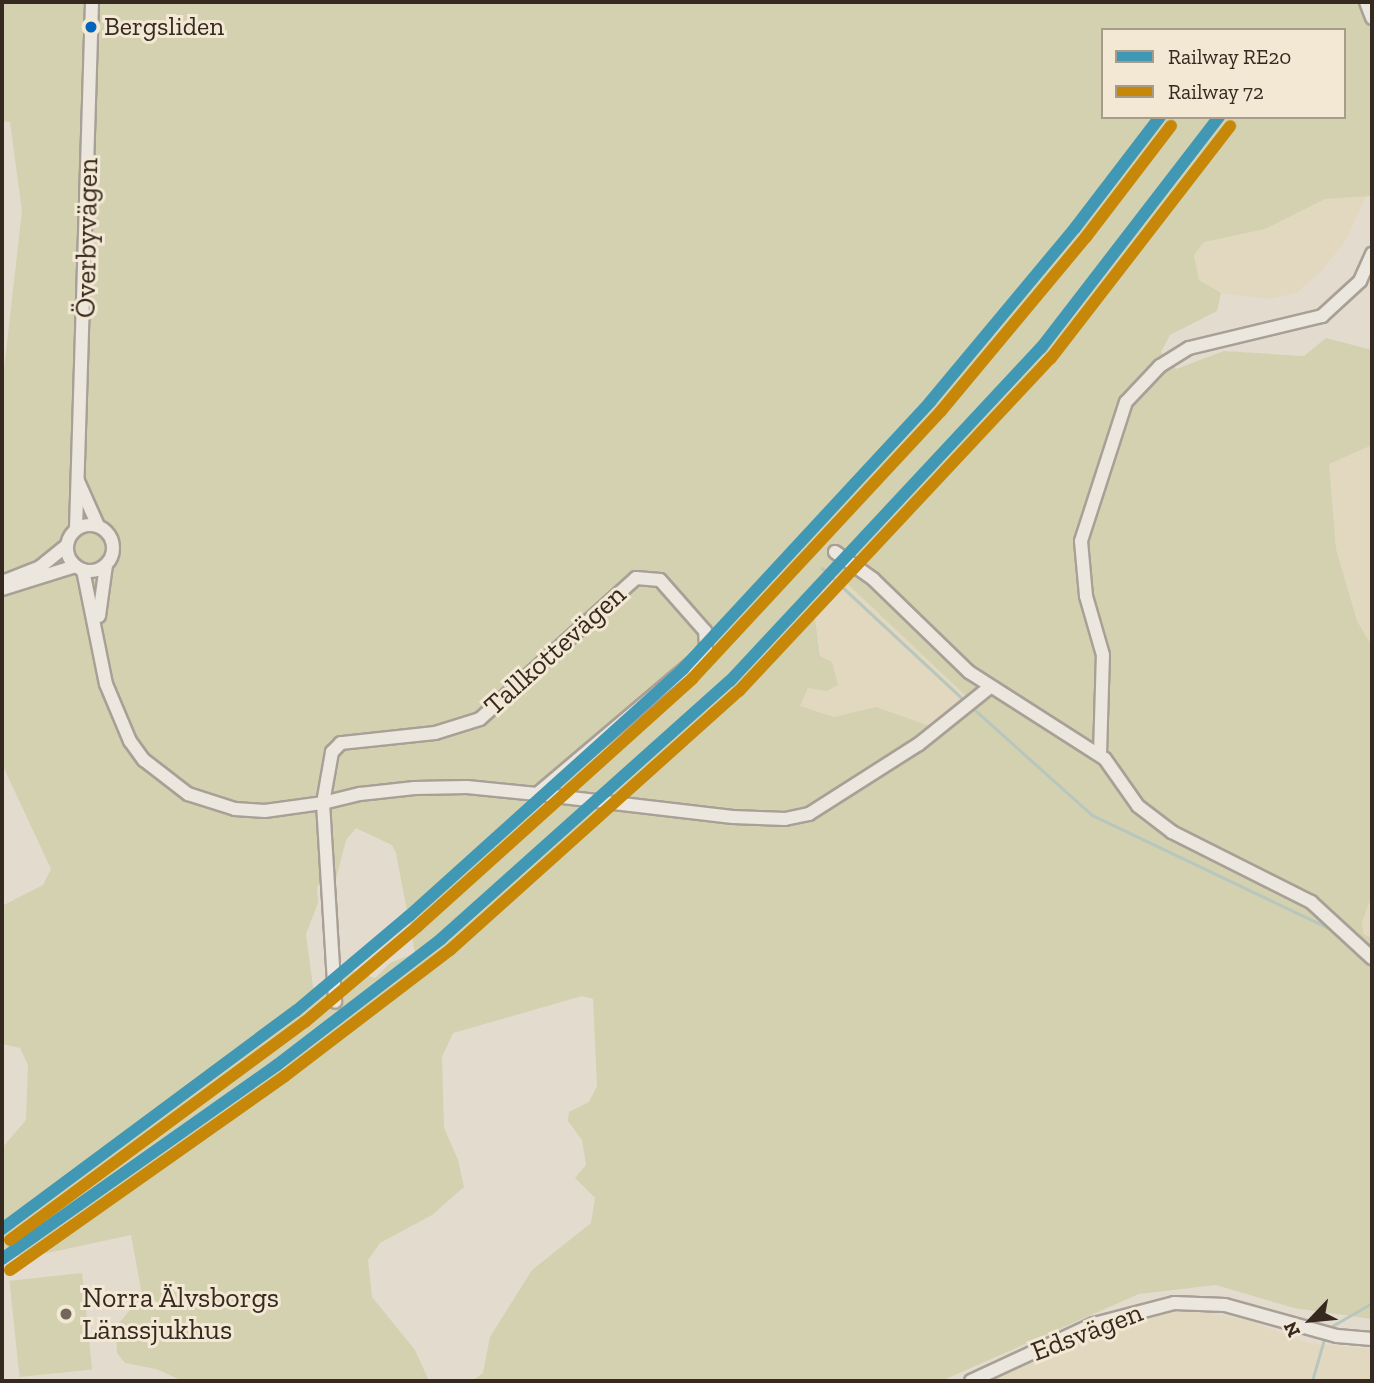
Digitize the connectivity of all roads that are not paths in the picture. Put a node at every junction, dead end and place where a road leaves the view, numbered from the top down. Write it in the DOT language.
graph roads {
  1 [pos="92,2"];
  2 [pos="1366,2"];
  3 [pos="1372,18"];
  4 [pos="1372,254"];
  5 [pos="76,473"];
  6 [pos="98,526"];
  7 [pos="76,529"];
  8 [pos="67,545"];
  9 [pos="835,552"];
  10 [pos="106,565"];
  11 [pos="79,568"];
  12 [pos="2,582"];
  13 [pos="2,589"];
  14 [pos="98,630"];
  15 [pos="990,687"];
  16 [pos="1100,754"];
  17 [pos="540,792"];
  18 [pos="323,803"];
  19 [pos="1372,958"];
  20 [pos="335,1002"];
  21 [pos="1372,1339"];
  22 [pos="971,1381"];
  1 -- 5 [label="street, Överbyvägen"];
  2 -- 3 [label="street"];
  4 -- 16 [label="street"];
  5 -- 6 [label="street, Överbyvägen"];
  5 -- 7 [label="street, Överbyvägen"];
  6 -- 7 [label="street"];
  6 -- 10 [label="street"];
  7 -- 8 [label="street"];
  8 -- 11 [label="street"];
  8 -- 12 [label="street"];
  9 -- 15 [label="street"];
  10 -- 11 [label="street"];
  10 -- 14 [label="street"];
  11 -- 13 [label="street"];
  11 -- 14 [label="street"];
  14 -- 18 [label="street"];
  15 -- 16 [label="street"];
  15 -- 17 [label="street"];
  16 -- 19 [label="street"];
  17 -- 18 [label="street"];
  17 -- 18 [label="street, Tallkottevägen"];
  18 -- 20 [label="street"];
  21 -- 22 [label="street, Edsvägen"];
}
